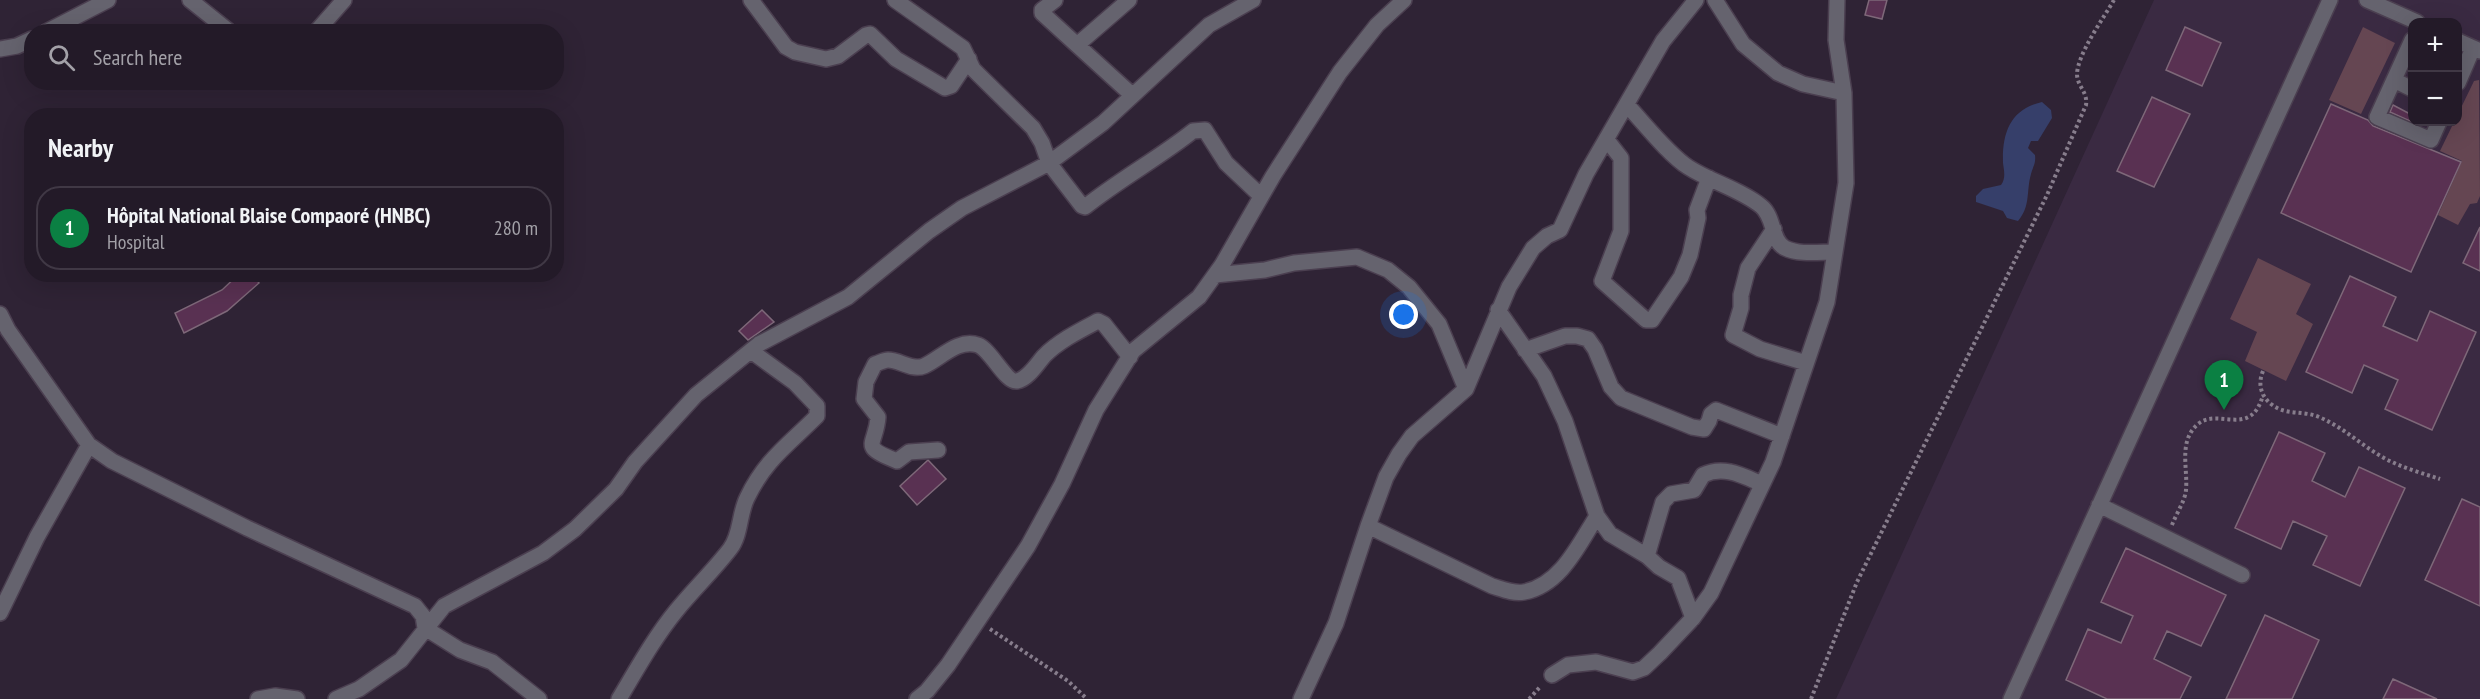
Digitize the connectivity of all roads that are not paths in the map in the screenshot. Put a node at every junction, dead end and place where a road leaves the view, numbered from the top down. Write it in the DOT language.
graph roads {
  1 [pos="108,0"];
  2 [pos="190,0"];
  3 [pos="344,0"];
  4 [pos="751,0"];
  5 [pos="895,0"];
  6 [pos="1055,0"];
  7 [pos="1129,0"];
  8 [pos="1253,0"];
  9 [pos="1404,0"];
  10 [pos="1695,0"];
  11 [pos="1715,0"];
  12 [pos="1837,0"];
  13 [pos="2330,0"];
  14 [pos="2367,0"];
  15 [pos="2408,18"];
  16 [pos="62,24"];
  17 [pos="220,24"];
  18 [pos="323,24"];
  19 [pos="24,43"];
  20 [pos="2462,43"];
  21 [pos="1077,45"];
  22 [pos="0,49"];
  23 [pos="2408,49"];
  24 [pos="2477,50"];
  25 [pos="969,59"];
  26 [pos="2462,74"];
  27 [pos="2394,80"];
  28 [pos="2408,87"];
  29 [pos="1844,93"];
  30 [pos="1132,95"];
  31 [pos="1627,105"];
  32 [pos="2437,126"];
  33 [pos="1607,140"];
  34 [pos="1049,163"];
  35 [pos="1709,178"];
  36 [pos="1262,196"];
  37 [pos="1774,229"];
  38 [pos="1835,252"];
  39 [pos="1215,275"];
  40 [pos="1498,310"];
  41 [pos="0,314"];
  42 [pos="4,333"];
  43 [pos="1525,350"];
  44 [pos="751,351"];
  45 [pos="1130,357"];
  46 [pos="1806,363"];
  47 [pos="1466,389"];
  48 [pos="1782,436"];
  49 [pos="89,445"];
  50 [pos="938,450"];
  51 [pos="1762,484"];
  52 [pos="2099,505"];
  53 [pos="1597,516"];
  54 [pos="1368,526"];
  55 [pos="1647,556"];
  56 [pos="2242,575"];
  57 [pos="0,613"];
  58 [pos="1694,618"];
  59 [pos="425,628"];
  60 [pos="1552,675"];
  61 [pos="258,699"];
  62 [pos="297,699"];
  63 [pos="336,699"];
  64 [pos="539,699"];
  65 [pos="619,699"];
  66 [pos="917,699"];
  67 [pos="1301,699"];
  68 [pos="2011,699"];
  1 -- 16 [label="street"];
  2 -- 17 [label="street"];
  3 -- 18 [label="street"];
  4 -- 25 [label="street"];
  5 -- 25 [label="street"];
  6 -- 21 [label="street"];
  7 -- 21 [label="street"];
  8 -- 30 [label="street"];
  9 -- 36 [label="street"];
  10 -- 31 [label="street"];
  11 -- 29 [label="street"];
  12 -- 29 [label="street"];
  13 -- 52 [label="street"];
  14 -- 15 [label="street"];
  19 -- 22 [label="street"];
  20 -- 24 [label="street"];
  21 -- 30 [label="street"];
  23 -- 27 [label="street"];
  24 -- 26 [label="street"];
  25 -- 34 [label="street"];
  27 -- 28 [label="street"];
  27 -- 32 [label="street"];
  29 -- 38 [label="street"];
  30 -- 34 [label="street"];
  31 -- 33 [label="street"];
  31 -- 35 [label="street"];
  33 -- 35 [label="street"];
  33 -- 40 [label="street"];
  34 -- 36 [label="street"];
  34 -- 44 [label="street"];
  35 -- 37 [label="street"];
  36 -- 39 [label="street"];
  37 -- 38 [label="street"];
  37 -- 46 [label="street"];
  38 -- 46 [label="street"];
  39 -- 45 [label="street"];
  39 -- 47 [label="street"];
  40 -- 43 [label="street"];
  40 -- 47 [label="street"];
  41 -- 42 [label="street"];
  42 -- 49 [label="street"];
  43 -- 48 [label="street"];
  43 -- 53 [label="street"];
  44 -- 59 [label="street"];
  44 -- 65 [label="street"];
  45 -- 50 [label="street"];
  45 -- 66 [label="street"];
  46 -- 48 [label="street"];
  47 -- 54 [label="street"];
  48 -- 51 [label="street"];
  49 -- 57 [label="street"];
  49 -- 59 [label="street"];
  51 -- 55 [label="street"];
  51 -- 58 [label="street"];
  52 -- 56 [label="street"];
  52 -- 68 [label="street"];
  53 -- 54 [label="street"];
  53 -- 55 [label="street"];
  54 -- 67 [label="street"];
  55 -- 58 [label="street"];
  58 -- 60 [label="street"];
  59 -- 63 [label="street"];
  59 -- 64 [label="street"];
  61 -- 62 [label="street"];
}
